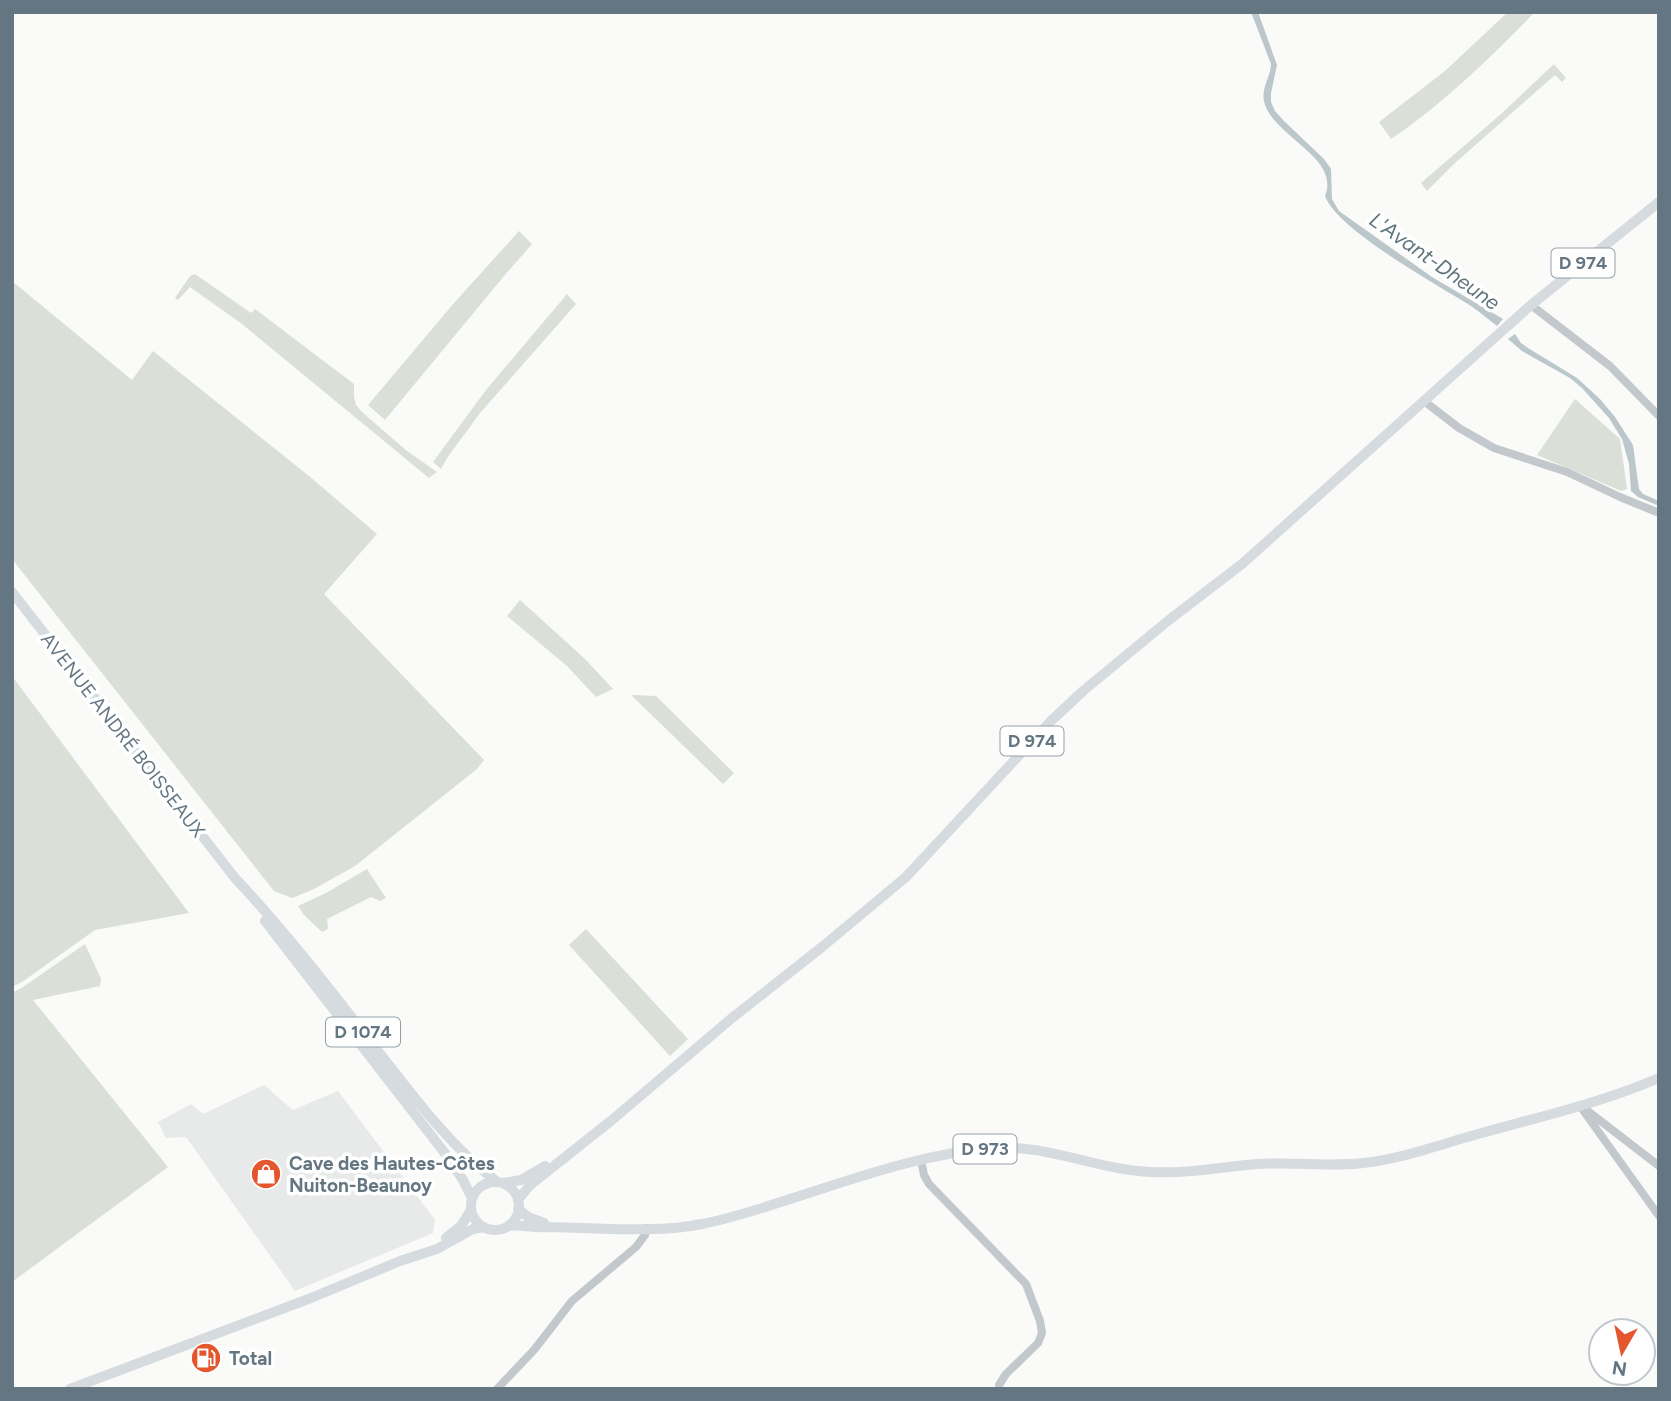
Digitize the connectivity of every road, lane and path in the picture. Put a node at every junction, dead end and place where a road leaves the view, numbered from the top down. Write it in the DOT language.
graph roads {
  1 [pos="1659,202"];
  2 [pos="1531,305"];
  3 [pos="1424,401"];
  4 [pos="1659,416"];
  5 [pos="1659,513"];
  6 [pos="12,592"];
  7 [pos="234,878"];
  8 [pos="1659,1078"];
  9 [pos="1580,1106"];
  10 [pos="570,1152"];
  11 [pos="921,1160"];
  12 [pos="1659,1166"];
  13 [pos="500,1182"];
  14 [pos="472,1198"];
  15 [pos="518,1204"];
  16 [pos="471,1210"];
  17 [pos="1659,1216"];
  18 [pos="508,1226"];
  19 [pos="558,1226"];
  20 [pos="484,1227"];
  21 [pos="646,1228"];
  22 [pos="422,1253"];
  23 [pos="70,1389"];
  24 [pos="497,1389"];
  25 [pos="999,1389"];
  1 -- 2 [label="main road, D 974"];
  2 -- 3 [label="main road, D 974"];
  2 -- 4 [label="street"];
  3 -- 5 [label="street"];
  3 -- 10 [label="main road, D 974"];
  6 -- 7 [label="main road, AVENUE ANDRÉ BOISSEAUX / D 1074"];
  7 -- 13 [label="main road, AVENUE ANDRÉ BOISSEAUX / D 1074"];
  7 -- 14 [label="main road, AVENUE ANDRÉ BOISSEAUX / D 1074"];
  8 -- 9 [label="main road, D 973"];
  9 -- 11 [label="main road, D 973"];
  9 -- 12 [label="street"];
  9 -- 17 [label="street"];
  10 -- 13 [label="main road, D 974"];
  10 -- 15 [label="main road, D 974"];
  11 -- 21 [label="main road, D 973"];
  11 -- 25 [label="street"];
  13 -- 14 [label="main road"];
  13 -- 15 [label="main road"];
  14 -- 16 [label="main road"];
  15 -- 18 [label="main road"];
  15 -- 19 [label="main road, D 973"];
  16 -- 20 [label="main road"];
  16 -- 22 [label="main road"];
  18 -- 19 [label="main road, D 973"];
  18 -- 20 [label="main road"];
  19 -- 21 [label="main road, D 973"];
  20 -- 22 [label="main road"];
  21 -- 24 [label="street"];
  22 -- 23 [label="main road"];
}
